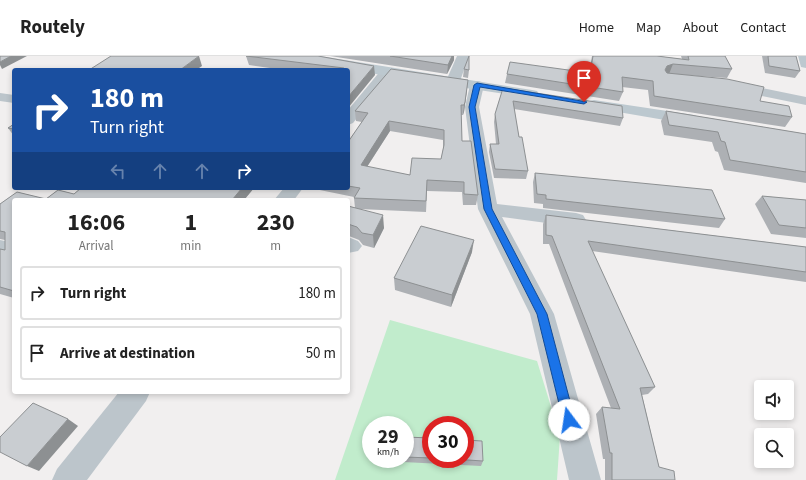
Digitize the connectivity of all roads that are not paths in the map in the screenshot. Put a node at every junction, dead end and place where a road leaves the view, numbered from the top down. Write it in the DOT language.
graph roads {
  1 [pos="298,56"];
  2 [pos="463,56"];
  3 [pos="804,56"];
  4 [pos="806,64"];
  5 [pos="387,72"];
  6 [pos="453,81"];
  7 [pos="722,83"];
  8 [pos="477,85"];
  9 [pos="548,96"];
  10 [pos="0,97"];
  11 [pos="12,99"];
  12 [pos="579,101"];
  13 [pos="806,101"];
  14 [pos="350,118"];
  15 [pos="711,123"];
  16 [pos="292,190"];
  17 [pos="286,198"];
  18 [pos="488,209"];
  19 [pos="597,223"];
  20 [pos="0,248"];
  21 [pos="12,251"];
  22 [pos="134,394"];
  23 [pos="68,480"];
  24 [pos="585,480"];
  1 -- 5 [label="street"];
  2 -- 6 [label="street"];
  3 -- 4 [label="street"];
  5 -- 6 [label="street"];
  5 -- 14 [label="street"];
  6 -- 8 [label="street"];
  7 -- 13 [label="street"];
  8 -- 9 [label="street"];
  8 -- 18 [label="street"];
  10 -- 11 [label="street"];
  12 -- 15 [label="street"];
  16 -- 17 [label="street"];
  18 -- 19 [label="street"];
  18 -- 24 [label="street"];
  20 -- 21 [label="street"];
  22 -- 23 [label="street"];
}
